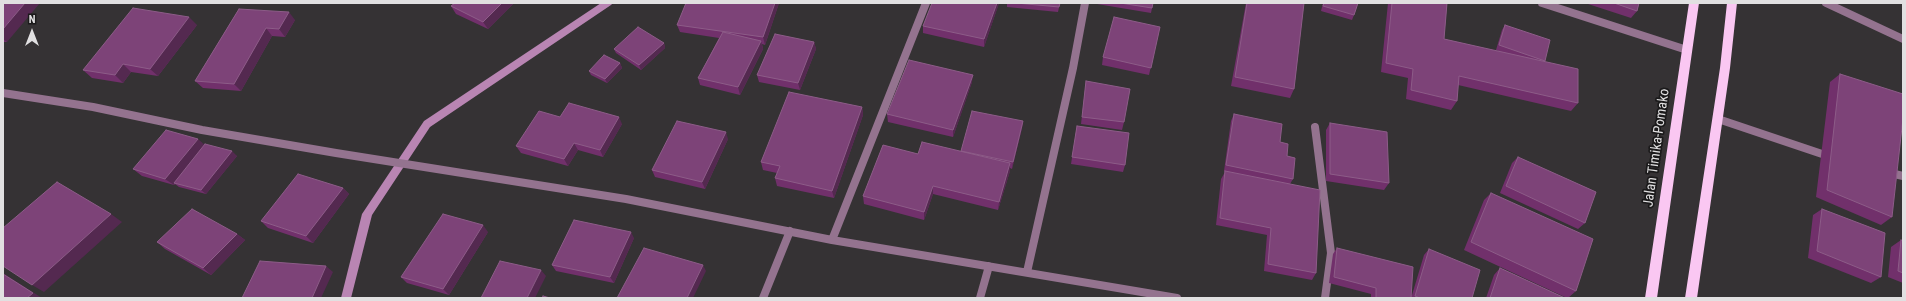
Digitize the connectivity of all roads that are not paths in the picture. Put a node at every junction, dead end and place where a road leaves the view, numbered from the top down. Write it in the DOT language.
graph roads {
  1 [pos="926,3"];
  2 [pos="1086,3"];
  3 [pos="1542,3"];
  4 [pos="1694,3"];
  5 [pos="1732,3"];
  6 [pos="1826,3"];
  7 [pos="1903,39"];
  8 [pos="1687,50"];
  9 [pos="3,93"];
  10 [pos="1718,119"];
  11 [pos="1315,127"];
  12 [pos="1842,161"];
  13 [pos="1880,171"];
  14 [pos="1903,176"];
  15 [pos="790,231"];
  16 [pos="832,240"];
  17 [pos="989,266"];
  18 [pos="1027,272"];
  19 [pos="763,298"];
  20 [pos="980,298"];
  21 [pos="1176,298"];
  22 [pos="1325,298"];
  23 [pos="1650,298"];
  24 [pos="1691,298"];
  1 -- 16 [label="street"];
  2 -- 18 [label="street"];
  3 -- 8 [label="street"];
  4 -- 8 [label="highway, Jalan Timika-Pomako"];
  5 -- 10 [label="highway"];
  6 -- 7 [label="street"];
  8 -- 23 [label="highway, Jalan Timika-Pomako"];
  9 -- 15 [label="street"];
  10 -- 12 [label="street"];
  10 -- 24 [label="highway"];
  11 -- 22 [label="street"];
  13 -- 14 [label="street"];
  15 -- 16 [label="street"];
  15 -- 19 [label="street"];
  16 -- 17 [label="street"];
  17 -- 18 [label="street"];
  17 -- 20 [label="street"];
  18 -- 21 [label="street"];
}
